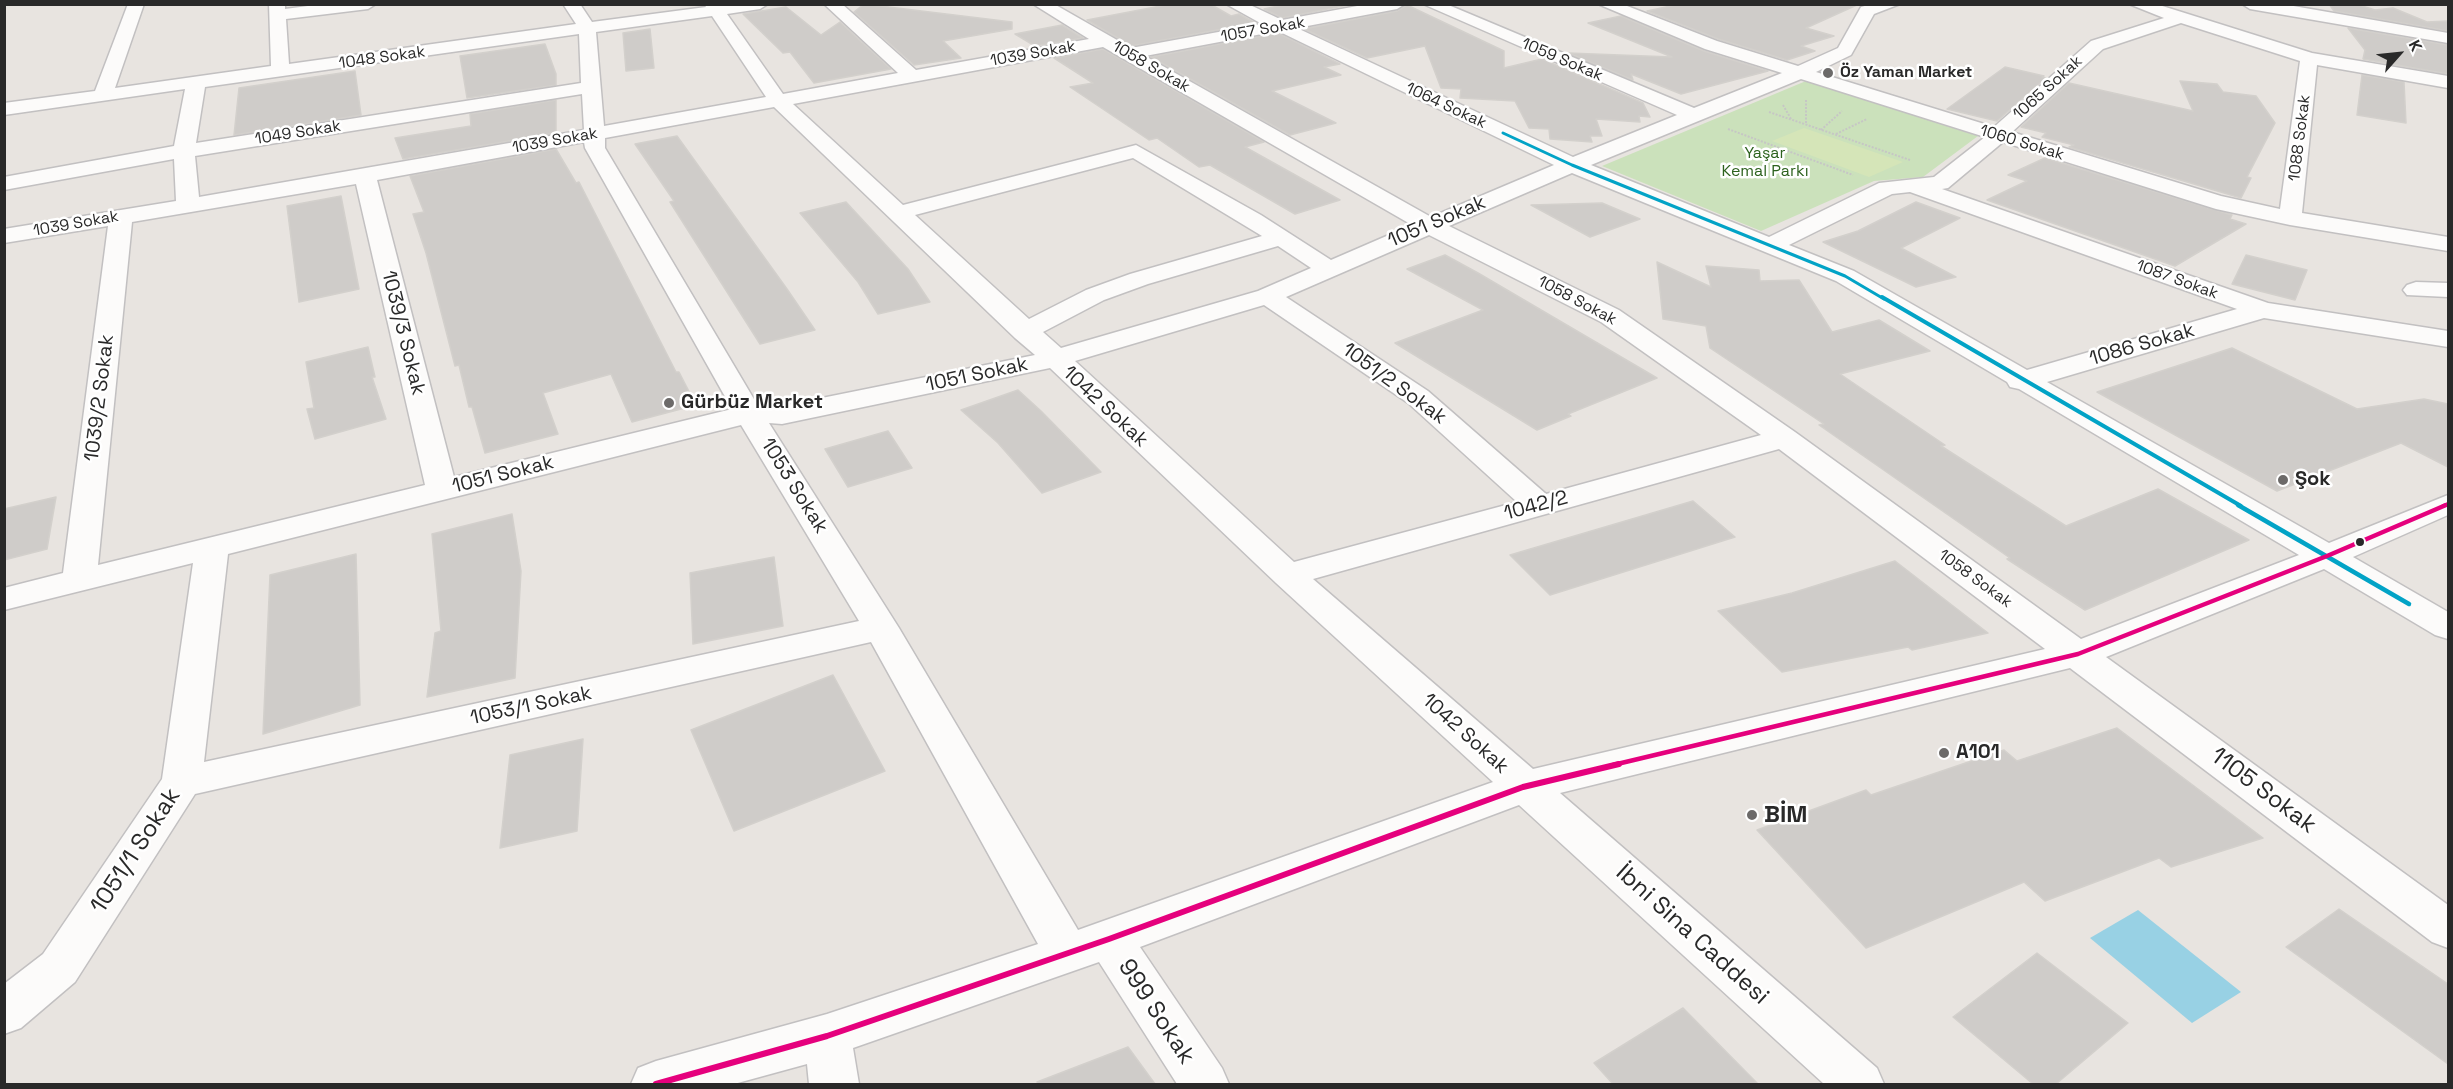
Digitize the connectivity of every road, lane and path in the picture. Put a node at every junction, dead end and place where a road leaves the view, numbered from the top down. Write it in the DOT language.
graph roads {
  1 [pos="136,4"];
  2 [pos="368,4"];
  3 [pos="760,4"];
  4 [pos="832,4"];
  5 [pos="1041,4"];
  6 [pos="1234,4"];
  7 [pos="1397,4"];
  8 [pos="1431,4"];
  9 [pos="1606,4"];
  10 [pos="2137,4"];
  11 [pos="2250,4"];
  12 [pos="1875,6"];
  13 [pos="716,8"];
  14 [pos="277,10"];
  15 [pos="579,16"];
  16 [pos="2177,19"];
  17 [pos="1280,27"];
  18 [pos="2448,38"];
  19 [pos="1106,41"];
  20 [pos="1128,54"];
  21 [pos="2309,58"];
  22 [pos="280,72"];
  23 [pos="1799,73"];
  24 [pos="911,75"];
  25 [pos="196,82"];
  26 [pos="2448,82"];
  27 [pos="592,87"];
  28 [pos="103,96"];
  29 [pos="777,99"];
  30 [pos="4,109"];
  31 [pos="1768,111"];
  32 [pos="1693,115"];
  33 [pos="1726,129"];
  34 [pos="595,134"];
  35 [pos="1998,136"];
  36 [pos="184,151"];
  37 [pos="1572,165"];
  38 [pos="1916,175"];
  39 [pos="365,176"];
  40 [pos="1863,179"];
  41 [pos="4,184"];
  42 [pos="188,205"];
  43 [pos="898,213"];
  44 [pos="121,216"];
  45 [pos="2290,218"];
  46 [pos="1428,225"];
  47 [pos="4,236"];
  48 [pos="1281,238"];
  49 [pos="2448,244"];
  50 [pos="1768,246"];
  51 [pos="1329,268"];
  52 [pos="2416,290"];
  53 [pos="2448,290"];
  54 [pos="1267,296"];
  55 [pos="2263,310"];
  56 [pos="1024,332"];
  57 [pos="2448,339"];
  58 [pos="1054,359"];
  59 [pos="2020,381"];
  60 [pos="749,414"];
  61 [pos="1784,438"];
  62 [pos="442,490"];
  63 [pos="2448,504"];
  64 [pos="1540,505"];
  65 [pos="212,548"];
  66 [pos="2327,556"];
  67 [pos="1288,575"];
  68 [pos="79,580"];
  69 [pos="4,599"];
  70 [pos="2448,627"];
  71 [pos="881,628"];
  72 [pos="2078,654"];
  73 [pos="182,782"];
  74 [pos="1523,787"];
  75 [pos="2448,928"];
  76 [pos="1088,946"];
  77 [pos="4,1012"];
  78 [pos="827,1036"];
  79 [pos="656,1084"];
  80 [pos="834,1084"];
  81 [pos="1203,1084"];
  82 [pos="1859,1084"];
  1 -- 28 [label="street"];
  2 -- 14 [label="street"];
  3 -- 13 [label="street, 1048 Sokak"];
  4 -- 24 [label="street"];
  5 -- 19 [label="street, 1058 Sokak"];
  6 -- 17 [label="street, 1064 Sokak"];
  7 -- 17 [label="street, 1057 Sokak"];
  8 -- 32 [label="street, 1059 Sokak"];
  9 -- 23 [label="street, 1060 Sokak"];
  10 -- 16 [label="street"];
  11 -- 18 [label="street"];
  12 -- 23 [label="street, 1051 Sokak"];
  13 -- 15 [label="street, 1048 Sokak"];
  13 -- 29 [label="street, 1042 Sokak"];
  14 -- 22 [label="street"];
  15 -- 22 [label="street, 1048 Sokak"];
  15 -- 27 [label="street, 1053 Sokak"];
  16 -- 21 [label="street"];
  16 -- 35 [label="street, 1065 Sokak"];
  17 -- 20 [label="street, 1057 Sokak"];
  17 -- 37 [label="street, 1064 Sokak"];
  19 -- 20 [label="street, 1058 Sokak"];
  19 -- 24 [label="street, 1039 Sokak"];
  20 -- 46 [label="street, 1058 Sokak"];
  21 -- 26 [label="street"];
  21 -- 45 [label="street, 1088 Sokak"];
  22 -- 25 [label="street, 1048 Sokak"];
  23 -- 32 [label="street, 1051 Sokak"];
  23 -- 35 [label="street, 1060 Sokak"];
  24 -- 29 [label="street, 1039 Sokak"];
  25 -- 28 [label="street, 1048 Sokak"];
  25 -- 36 [label="street"];
  27 -- 34 [label="street, 1053 Sokak"];
  27 -- 36 [label="street, 1049 Sokak"];
  28 -- 30 [label="street, 1048 Sokak"];
  29 -- 34 [label="street, 1039 Sokak"];
  29 -- 43 [label="street, 1042 Sokak"];
  31 -- 38 [label="path"];
  32 -- 37 [label="street, 1051 Sokak"];
  33 -- 40 [label="path"];
  34 -- 39 [label="street, 1039 Sokak"];
  34 -- 60 [label="street, 1053 Sokak"];
  35 -- 38 [label="street, 1065 Sokak"];
  35 -- 45 [label="street, 1060 Sokak"];
  36 -- 41 [label="street, 1049 Sokak"];
  36 -- 42 [label="street"];
  37 -- 46 [label="street, 1051 Sokak"];
  37 -- 50 [label="street, 1064 Sokak"];
  38 -- 50 [label="street, 1065 Sokak"];
  38 -- 55 [label="street, 1087 Sokak"];
  39 -- 42 [label="street, 1039 Sokak"];
  39 -- 62 [label="street, 1039/3 Sokak"];
  42 -- 44 [label="street, 1039 Sokak"];
  43 -- 48 [label="street"];
  43 -- 56 [label="street, 1042 Sokak"];
  44 -- 47 [label="street, 1039 Sokak"];
  44 -- 68 [label="street, 1039/2 Sokak"];
  45 -- 49 [label="street, 1060 Sokak"];
  46 -- 51 [label="street, 1051 Sokak"];
  46 -- 61 [label="street, 1058 Sokak"];
  48 -- 51 [label="street"];
  48 -- 56 [label="street"];
  50 -- 59 [label="street, 1064 Sokak"];
  51 -- 54 [label="street, 1051 Sokak"];
  52 -- 53 [label="street"];
  54 -- 58 [label="street, 1051 Sokak"];
  54 -- 64 [label="street, 1051/2 Sokak"];
  55 -- 57 [label="street, 1087 Sokak"];
  55 -- 59 [label="street, 1086 Sokak"];
  56 -- 58 [label="street, 1042 Sokak"];
  58 -- 60 [label="street, 1051 Sokak"];
  58 -- 67 [label="street, 1042 Sokak"];
  59 -- 66 [label="street, 1064 Sokak"];
  60 -- 62 [label="street, 1051 Sokak"];
  60 -- 71 [label="street, 1053 Sokak"];
  61 -- 64 [label="street, 1042/2"];
  61 -- 72 [label="street, 1058 Sokak"];
  62 -- 65 [label="street, 1051 Sokak"];
  63 -- 66 [label="street"];
  64 -- 67 [label="street, 1042/2"];
  65 -- 68 [label="street, 1051 Sokak"];
  65 -- 73 [label="street, 1051/1 Sokak"];
  66 -- 70 [label="street, 1064 Sokak"];
  66 -- 72 [label="street"];
  67 -- 74 [label="street, 1042 Sokak"];
  68 -- 69 [label="street, 1051 Sokak"];
  71 -- 73 [label="street, 1053/1 Sokak"];
  71 -- 76 [label="street, 1053 Sokak"];
  72 -- 74 [label="street"];
  72 -- 75 [label="street, 1105 Sokak"];
  73 -- 77 [label="street, 1051/1 Sokak"];
  74 -- 76 [label="street"];
  74 -- 82 [label="street, İbni Sina Caddesi"];
  76 -- 78 [label="street"];
  76 -- 81 [label="street, 999 Sokak"];
  78 -- 79 [label="street"];
  78 -- 80 [label="street"];
}
